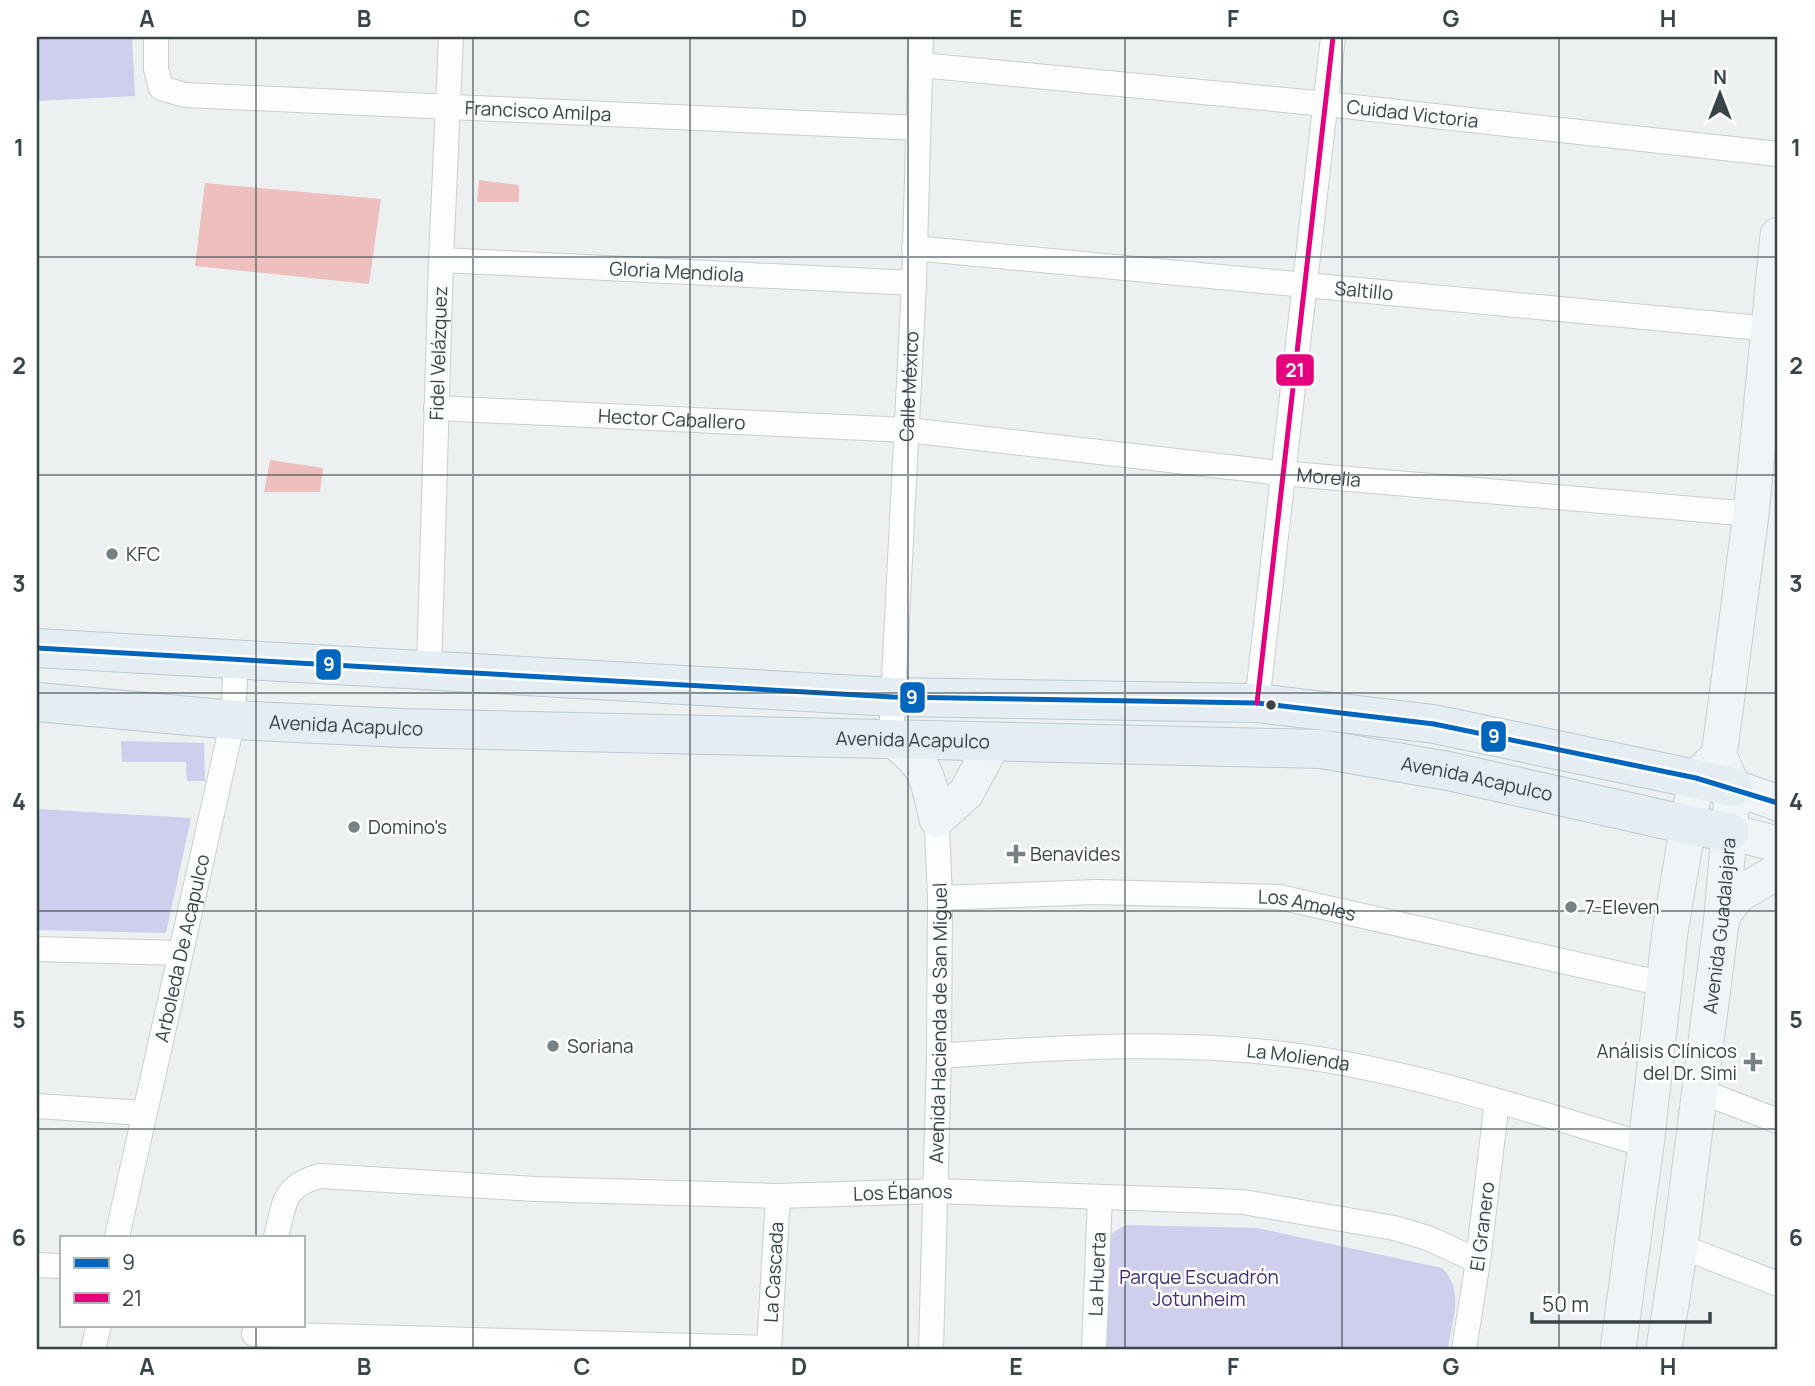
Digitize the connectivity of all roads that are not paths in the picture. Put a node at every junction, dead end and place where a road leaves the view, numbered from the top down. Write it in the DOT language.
graph roads {
  1 [pos="156,37"];
  2 [pos="451,37"];
  3 [pos="921,37"];
  4 [pos="1333,37"];
  5 [pos="920,65"];
  6 [pos="1326,104"];
  7 [pos="446,107"];
  8 [pos="918,128"];
  9 [pos="1778,154"];
  10 [pos="1778,235"];
  11 [pos="914,248"];
  12 [pos="440,260"];
  13 [pos="914,283"];
  14 [pos="1302,286"];
  15 [pos="1771,329"];
  16 [pos="436,408"];
  17 [pos="908,430"];
  18 [pos="1282,473"];
  19 [pos="1751,514"];
  20 [pos="37,648"];
  21 [pos="236,660"];
  22 [pos="429,670"];
  23 [pos="650,682"];
  24 [pos="893,697"];
  25 [pos="936,698"];
  26 [pos="37,702"];
  27 [pos="1257,704"];
  28 [pos="233,720"];
  29 [pos="512,731"];
  30 [pos="891,738"];
  31 [pos="935,739"];
  32 [pos="993,743"];
  33 [pos="1716,774"];
  34 [pos="1778,803"];
  35 [pos="937,819"];
  36 [pos="1688,825"];
  37 [pos="1729,832"];
  38 [pos="1778,844"];
  39 [pos="1778,872"];
  40 [pos="940,898"];
  41 [pos="1722,916"];
  42 [pos="37,949"];
  43 [pos="179,953"];
  44 [pos="1664,984"];
  45 [pos="939,1056"];
  46 [pos="1700,1091"];
  47 [pos="1497,1101"];
  48 [pos="37,1106"];
  49 [pos="143,1113"];
  50 [pos="1778,1121"];
  51 [pos="1646,1145"];
  52 [pos="937,1191"];
  53 [pos="778,1195"];
  54 [pos="1100,1198"];
  55 [pos="117,1236"];
  56 [pos="276,1236"];
  57 [pos="1680,1246"];
  58 [pos="1478,1261"];
  59 [pos="37,1265"];
  60 [pos="60,1266"];
  61 [pos="1778,1284"];
  62 [pos="99,1326"];
  63 [pos="253,1336"];
  64 [pos="93,1349"];
  65 [pos="769,1349"];
  66 [pos="931,1349"];
  67 [pos="1094,1349"];
  68 [pos="1464,1349"];
  69 [pos="1618,1349"];
  70 [pos="1664,1349"];
  1 -- 7 [label="street, Francisco Amilpa"];
  2 -- 7 [label="street, Fidel Velázquez"];
  3 -- 5 [label="street, Calle México"];
  4 -- 6 [label="street"];
  5 -- 6 [label="street, Cuidad Victoria"];
  5 -- 8 [label="street, Calle México"];
  6 -- 9 [label="street, Cuidad Victoria"];
  6 -- 14 [label="street"];
  7 -- 8 [label="street, Francisco Amilpa"];
  7 -- 12 [label="street, Fidel Velázquez"];
  8 -- 11 [label="street, Calle México"];
  10 -- 15 [label="main road, Avenida Guadalajara"];
  11 -- 13 [label="street, Calle México"];
  11 -- 14 [label="street, Saltillo"];
  12 -- 13 [label="street, Gloria Mendiola"];
  12 -- 16 [label="street, Fidel Velázquez"];
  13 -- 17 [label="street, Calle México"];
  14 -- 15 [label="street, Saltillo"];
  14 -- 18 [label="street"];
  15 -- 19 [label="main road, Avenida Guadalajara"];
  16 -- 17 [label="street, Hector Caballero"];
  16 -- 22 [label="street, Fidel Velázquez"];
  17 -- 18 [label="street, Morelia"];
  17 -- 24 [label="street, Calle México"];
  18 -- 19 [label="street, Morelia"];
  18 -- 27 [label="street"];
  19 -- 33 [label="main road, Avenida Guadalajara"];
  20 -- 21 [label="main road"];
  21 -- 22 [label="main road"];
  21 -- 28 [label="street, Arboleda De Acapulco"];
  22 -- 23 [label="main road"];
  23 -- 24 [label="main road"];
  23 -- 29 [label="main road"];
  24 -- 25 [label="main road"];
  24 -- 30 [label="street, Calle México"];
  25 -- 27 [label="main road"];
  25 -- 31 [label="street, Avenida Hacienda de San Miguel"];
  26 -- 28 [label="main road, Avenida Acapulco"];
  27 -- 33 [label="main road"];
  28 -- 29 [label="main road, Avenida Acapulco"];
  28 -- 43 [label="street, Arboleda De Acapulco"];
  29 -- 30 [label="main road, Avenida Acapulco"];
  30 -- 31 [label="main road, Avenida Acapulco"];
  30 -- 35 [label="main road"];
  31 -- 32 [label="main road, Avenida Acapulco"];
  31 -- 35 [label="street, Avenida Hacienda de San Miguel"];
  32 -- 35 [label="main road"];
  32 -- 36 [label="main road, Avenida Acapulco"];
  33 -- 34 [label="main road"];
  33 -- 36 [label="main road, Avenida Guadalajara"];
  33 -- 37 [label="main road, Avenida Guadalajara"];
  35 -- 40 [label="street, Avenida Hacienda de San Miguel"];
  36 -- 37 [label="main road, Avenida Acapulco"];
  36 -- 44 [label="main road, Avenida Guadalajara"];
  37 -- 38 [label="main road, Avenida Acapulco"];
  37 -- 41 [label="main road, Avenida Guadalajara"];
  39 -- 41 [label="main road"];
  40 -- 44 [label="street, Los Amoles"];
  40 -- 45 [label="street, Avenida Hacienda de San Miguel"];
  41 -- 46 [label="main road, Avenida Guadalajara"];
  42 -- 43 [label="street"];
  43 -- 49 [label="street, Arboleda De Acapulco"];
  44 -- 51 [label="main road, Avenida Guadalajara"];
  45 -- 47 [label="street, La Molienda"];
  45 -- 52 [label="street, Avenida Hacienda de San Miguel"];
  46 -- 50 [label="street"];
  46 -- 57 [label="main road, Avenida Guadalajara"];
  47 -- 51 [label="street, La Molienda"];
  47 -- 58 [label="street, El Granero"];
  48 -- 49 [label="street"];
  49 -- 55 [label="street, Arboleda De Acapulco"];
  51 -- 69 [label="main road, Avenida Guadalajara"];
  52 -- 53 [label="street, Los Ébanos"];
  52 -- 54 [label="street, Los Ébanos"];
  52 -- 66 [label="street, Avenida Hacienda de San Miguel"];
  53 -- 56 [label="street, Los Ébanos"];
  53 -- 65 [label="street, La Cascada"];
  54 -- 58 [label="street, Los Ébanos"];
  54 -- 67 [label="street, La Huerta"];
  57 -- 61 [label="street"];
  57 -- 70 [label="main road, Avenida Guadalajara"];
  58 -- 68 [label="street, El Granero"];
  59 -- 60 [label="street"];
  62 -- 64 [label="street"];
  63 -- 65 [label="street"];
}
